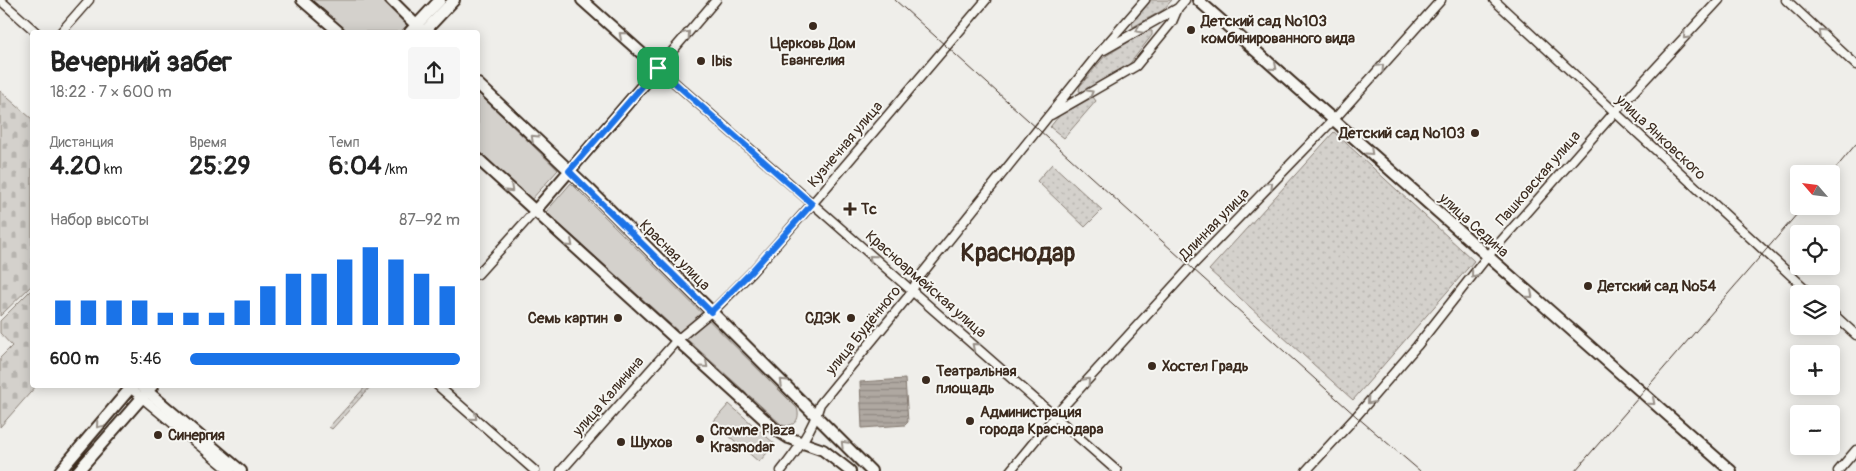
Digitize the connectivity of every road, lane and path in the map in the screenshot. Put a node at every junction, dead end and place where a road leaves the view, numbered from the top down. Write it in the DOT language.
graph roads {
  1 [pos="0,0"];
  2 [pos="89,0"];
  3 [pos="302,0"];
  4 [pos="391,0"];
  5 [pos="440,0"];
  6 [pos="454,0"];
  7 [pos="582,0"];
  8 [pos="716,0"];
  9 [pos="986,0"];
  10 [pos="1145,0"];
  11 [pos="1185,0"];
  12 [pos="1198,0"];
  13 [pos="1441,0"];
  14 [pos="1494,0"];
  15 [pos="1719,0"];
  16 [pos="1786,0"];
  17 [pos="1178,8"];
  18 [pos="34,30"];
  19 [pos="63,30"];
  20 [pos="337,30"];
  21 [pos="417,30"];
  22 [pos="419,30"];
  23 [pos="419,30"];
  24 [pos="1099,53"];
  25 [pos="1856,65"];
  26 [pos="658,68"];
  27 [pos="480,86"];
  28 [pos="1614,113"];
  29 [pos="1047,117"];
  30 [pos="1333,120"];
  31 [pos="480,161"];
  32 [pos="569,171"];
  33 [pos="812,204"];
  34 [pos="534,212"];
  35 [pos="1487,257"];
  36 [pos="480,272"];
  37 [pos="1801,285"];
  38 [pos="912,292"];
  39 [pos="711,312"];
  40 [pos="1840,320"];
  41 [pos="1856,335"];
  42 [pos="677,340"];
  43 [pos="441,388"];
  44 [pos="141,389"];
  45 [pos="817,417"];
  46 [pos="1056,417"];
  47 [pos="802,443"];
  48 [pos="1856,450"];
  49 [pos="60,471"];
  50 [pos="78,471"];
  51 [pos="230,471"];
  52 [pos="241,471"];
  53 [pos="535,471"];
  54 [pos="561,471"];
  55 [pos="781,471"];
  56 [pos="850,471"];
  57 [pos="871,471"];
  58 [pos="1010,471"];
  59 [pos="1117,471"];
  60 [pos="1306,471"];
  61 [pos="1731,471"];
  62 [pos="1838,471"];
  1 -- 18 [label="street"];
  2 -- 19 [label="street"];
  3 -- 20 [label="main road"];
  4 -- 21 [label="main road"];
  5 -- 22 [label="main road"];
  6 -- 23 [label="main road"];
  26 -- 7 [label="main road, Красноармейская улица, one-way"];
  26 -- 8 [label="street, one-way"];
  9 -- 33 [label="street, Кузнечная улица"];
  10 -- 24 [label="street, улица Будённого"];
  11 -- 17 [label="street, улица Будённого"];
  12 -- 30 [label="main road, улица Седина, one-way"];
  30 -- 13 [label="street, Длинная улица, one-way"];
  14 -- 28 [label="street, улица Янковского"];
  15 -- 28 [label="street, Пашковская улица, one-way"];
  25 -- 16 [label="street, one-way"];
  17 -- 24 [label="street, улица Будённого, one-way"];
  29 -- 17 [label="street, улица Будённого, one-way"];
  24 -- 29 [label="street, улица Будённого"];
  26 -- 32 [label="main road"];
  26 -- 33 [label="street, Красноармейская улица"];
  32 -- 27 [label="main road, Красная улица, one-way"];
  28 -- 35 [label="street, Пашковская улица"];
  28 -- 37 [label="street, улица Янковского"];
  29 -- 38 [label="street, улица Будённого"];
  30 -- 35 [label="main road, улица Седина, one-way"];
  46 -- 30 [label="street, Длинная улица, one-way"];
  31 -- 34 [label="main road, one-way"];
  32 -- 34 [label="main road"];
  32 -- 39 [label="main road, Красная улица"];
  38 -- 33 [label="street, Красноармейская улица, one-way"];
  33 -- 39 [label="street, Кузнечная улица"];
  34 -- 36 [label="street"];
  34 -- 42 [label="main road, one-way"];
  35 -- 60 [label="street, Пашковская улица, one-way"];
  35 -- 61 [label="main road, улица Седина, one-way"];
  38 -- 45 [label="street, улица Будённого"];
  46 -- 38 [label="street, Красноармейская улица, one-way"];
  39 -- 42 [label="street, Кузнечная улица"];
  45 -- 39 [label="main road, Красная улица, one-way"];
  40 -- 41 [label="street"];
  42 -- 47 [label="main road, one-way"];
  42 -- 54 [label="street, улица Калинина"];
  43 -- 53 [label="street, one-way"];
  44 -- 49 [label="main road, one-way"];
  44 -- 50 [label="main road"];
  44 -- 51 [label="street"];
  44 -- 52 [label="main road"];
  45 -- 47 [label="street, улица Будённого"];
  57 -- 45 [label="main road, Красная улица, one-way"];
  46 -- 58 [label="street, Длинная улица"];
  46 -- 59 [label="street, Красноармейская улица"];
  47 -- 55 [label="street, улица Будённого"];
  47 -- 56 [label="main road"];
  48 -- 62 [label="street"];
}
